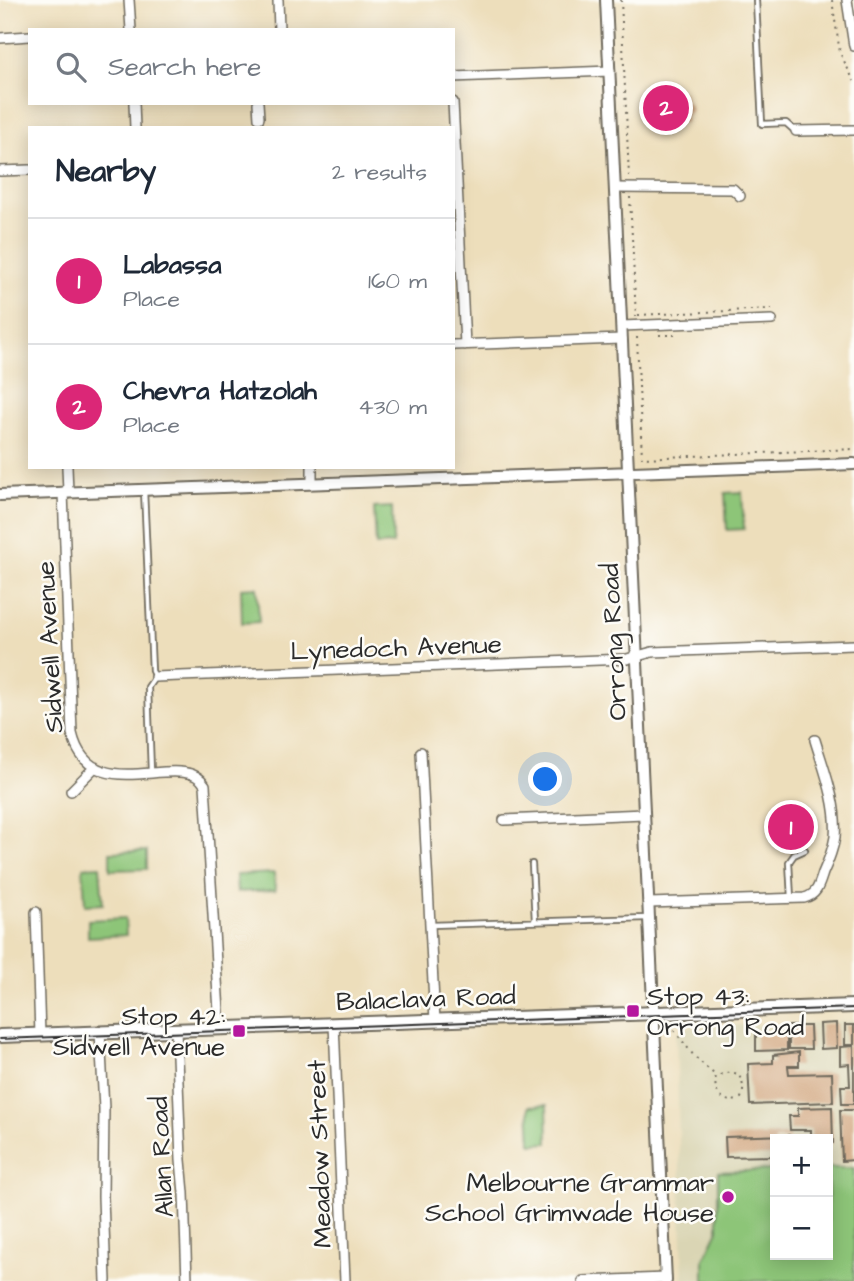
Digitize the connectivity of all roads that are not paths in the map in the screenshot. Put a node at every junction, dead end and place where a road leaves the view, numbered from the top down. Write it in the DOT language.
graph roads {
  1 [pos="129,0"];
  2 [pos="278,0"];
  3 [pos="606,0"];
  4 [pos="756,0"];
  5 [pos="847,0"];
  6 [pos="131,28"];
  7 [pos="279,28"];
  8 [pos="28,36"];
  9 [pos="0,38"];
  10 [pos="854,46"];
  11 [pos="610,71"];
  12 [pos="455,77"];
  13 [pos="134,105"];
  14 [pos="258,105"];
  15 [pos="453,105"];
  16 [pos="260,118"];
  17 [pos="135,126"];
  18 [pos="454,126"];
  19 [pos="854,130"];
  20 [pos="796,131"];
  21 [pos="28,170"];
  22 [pos="0,171"];
  23 [pos="455,184"];
  24 [pos="615,188"];
  25 [pos="740,196"];
  26 [pos="456,225"];
  27 [pos="772,320"];
  28 [pos="622,326"];
  29 [pos="622,339"];
  30 [pos="455,345"];
  31 [pos="465,345"];
  32 [pos="854,464"];
  33 [pos="67,469"];
  34 [pos="312,469"];
  35 [pos="628,471"];
  36 [pos="312,483"];
  37 [pos="144,489"];
  38 [pos="66,492"];
  39 [pos="0,495"];
  40 [pos="854,645"];
  41 [pos="637,656"];
  42 [pos="155,677"];
  43 [pos="815,740"];
  44 [pos="421,752"];
  45 [pos="95,767"];
  46 [pos="151,773"];
  47 [pos="71,792"];
  48 [pos="644,814"];
  49 [pos="504,820"];
  50 [pos="806,850"];
  51 [pos="532,864"];
  52 [pos="791,898"];
  53 [pos="649,903"];
  54 [pos="36,912"];
  55 [pos="650,918"];
  56 [pos="535,921"];
  57 [pos="430,925"];
  58 [pos="854,1006"];
  59 [pos="654,1013"];
  60 [pos="435,1021"];
  61 [pos="334,1024"];
  62 [pos="220,1028"];
  63 [pos="176,1030"];
  64 [pos="100,1032"];
  65 [pos="40,1035"];
  66 [pos="0,1036"];
  67 [pos="666,1280"];
  68 [pos="106,1281"];
  69 [pos="187,1281"];
  70 [pos="345,1281"];
  71 [pos="583,1281"];
  1 -- 6 [label="street"];
  2 -- 7 [label="street"];
  3 -- 11 [label="street, Orrong Road"];
  4 -- 20 [label="lane"];
  5 -- 10 [label="street"];
  8 -- 9 [label="street"];
  11 -- 12 [label="street"];
  11 -- 24 [label="street, Orrong Road"];
  13 -- 17 [label="street"];
  14 -- 16 [label="street"];
  15 -- 18 [label="street"];
  19 -- 20 [label="street"];
  21 -- 22 [label="street"];
  23 -- 26 [label="street"];
  24 -- 25 [label="street"];
  24 -- 28 [label="street, Orrong Road"];
  26 -- 31 [label="street"];
  27 -- 28 [label="street"];
  28 -- 29 [label="street, Orrong Road"];
  29 -- 31 [label="street"];
  29 -- 35 [label="street, Orrong Road"];
  30 -- 31 [label="street"];
  32 -- 35 [label="street"];
  33 -- 38 [label="street, Sidwell Avenue"];
  34 -- 36 [label="street"];
  35 -- 36 [label="street"];
  35 -- 41 [label="street, Orrong Road"];
  36 -- 37 [label="street"];
  37 -- 38 [label="street"];
  37 -- 42 [label="lane"];
  38 -- 39 [label="street"];
  38 -- 45 [label="street, Sidwell Avenue"];
  40 -- 41 [label="street, Lynedoch Avenue"];
  41 -- 42 [label="street, Lynedoch Avenue"];
  41 -- 48 [label="street, Orrong Road"];
  42 -- 46 [label="lane"];
  43 -- 52 [label="street"];
  44 -- 57 [label="street"];
  45 -- 46 [label="street"];
  45 -- 47 [label="street"];
  46 -- 62 [label="street"];
  48 -- 49 [label="street"];
  48 -- 53 [label="street, Orrong Road"];
  50 -- 52 [label="lane"];
  51 -- 56 [label="lane"];
  52 -- 53 [label="street"];
  53 -- 55 [label="street, Orrong Road"];
  54 -- 65 [label="street"];
  55 -- 56 [label="lane"];
  55 -- 59 [label="street, Orrong Road"];
  56 -- 57 [label="lane"];
  57 -- 60 [label="street"];
  58 -- 59 [label="main road, Balaclava Road"];
  59 -- 60 [label="main road, Balaclava Road"];
  59 -- 67 [label="street, Orrong Road"];
  60 -- 61 [label="main road, Balaclava Road"];
  61 -- 62 [label="main road, Balaclava Road"];
  61 -- 70 [label="street, Meadow Street"];
  62 -- 63 [label="main road, Balaclava Road"];
  63 -- 64 [label="main road, Balaclava Road"];
  63 -- 69 [label="street, Allan Road"];
  64 -- 65 [label="main road, Balaclava Road"];
  64 -- 68 [label="street"];
  65 -- 66 [label="main road, Balaclava Road"];
  67 -- 71 [label="street"];
}
